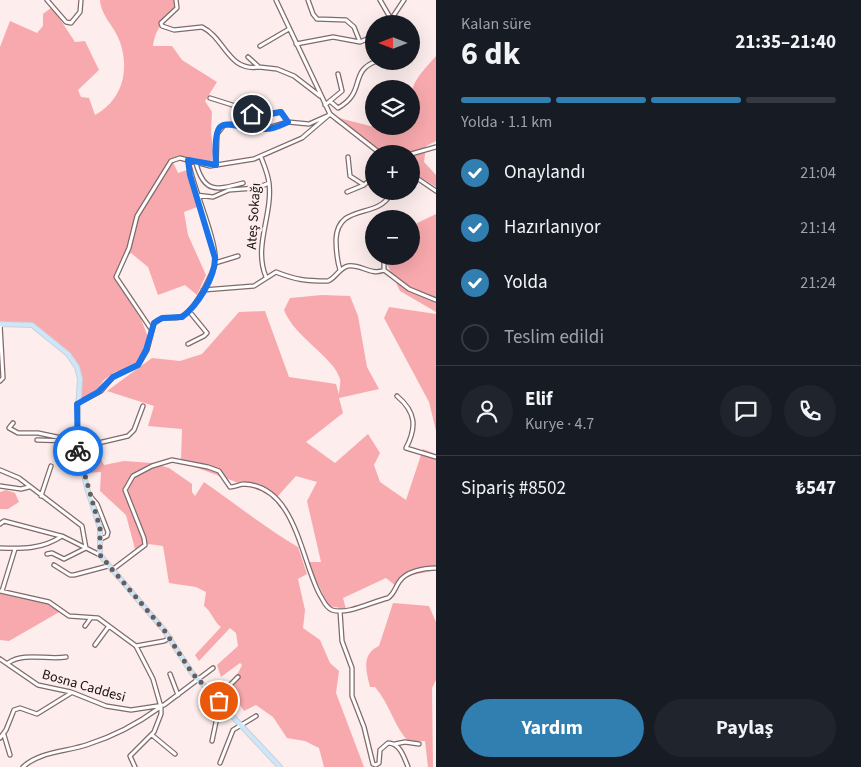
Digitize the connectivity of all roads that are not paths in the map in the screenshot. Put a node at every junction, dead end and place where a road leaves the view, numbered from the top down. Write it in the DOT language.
graph roads {
  1 [pos="47,0"];
  2 [pos="81,0"];
  3 [pos="176,0"];
  4 [pos="276,0"];
  5 [pos="308,0"];
  6 [pos="380,0"];
  7 [pos="404,0"];
  8 [pos="389,15"];
  9 [pos="393,15"];
  10 [pos="289,29"];
  11 [pos="365,40"];
  12 [pos="360,42"];
  13 [pos="296,44"];
  14 [pos="260,46"];
  15 [pos="248,57"];
  16 [pos="365,67"];
  17 [pos="259,68"];
  18 [pos="338,74"];
  19 [pos="321,96"];
  20 [pos="210,98"];
  21 [pos="331,102"];
  22 [pos="325,105"];
  23 [pos="329,115"];
  24 [pos="288,122"];
  25 [pos="369,145"];
  26 [pos="436,147"];
  27 [pos="420,151"];
  28 [pos="261,157"];
  29 [pos="348,157"];
  30 [pos="188,160"];
  31 [pos="196,162"];
  32 [pos="216,165"];
  33 [pos="420,180"];
  34 [pos="243,182"];
  35 [pos="269,183"];
  36 [pos="364,185"];
  37 [pos="436,190"];
  38 [pos="346,192"];
  39 [pos="196,195"];
  40 [pos="387,200"];
  41 [pos="238,256"];
  42 [pos="215,263"];
  43 [pos="384,265"];
  44 [pos="340,270"];
  45 [pos="384,270"];
  46 [pos="266,277"];
  47 [pos="203,290"];
  48 [pos="436,300"];
  49 [pos="188,311"];
  50 [pos="0,324"];
  51 [pos="151,329"];
  52 [pos="188,344"];
  53 [pos="0,381"];
  54 [pos="397,396"];
  55 [pos="77,404"];
  56 [pos="143,406"];
  57 [pos="13,424"];
  58 [pos="37,440"];
  59 [pos="76,441"];
  60 [pos="77,448"];
  61 [pos="436,458"];
  62 [pos="51,466"];
  63 [pos="0,470"];
  64 [pos="0,486"];
  65 [pos="30,487"];
  66 [pos="89,495"];
  67 [pos="41,496"];
  68 [pos="0,524"];
  69 [pos="62,536"];
  70 [pos="101,539"];
  71 [pos="0,548"];
  72 [pos="86,548"];
  73 [pos="15,549"];
  74 [pos="47,554"];
  75 [pos="100,555"];
  76 [pos="54,566"];
  77 [pos="108,566"];
  78 [pos="436,568"];
  79 [pos="111,571"];
  80 [pos="1,591"];
  81 [pos="340,611"];
  82 [pos="90,618"];
  83 [pos="85,626"];
  84 [pos="110,626"];
  85 [pos="170,638"];
  86 [pos="95,645"];
  87 [pos="136,646"];
  88 [pos="66,657"];
  89 [pos="1,660"];
  90 [pos="8,663"];
  91 [pos="213,668"];
  92 [pos="170,674"];
  93 [pos="238,677"];
  94 [pos="198,680"];
  95 [pos="72,692"];
  96 [pos="178,694"];
  97 [pos="219,701"];
  98 [pos="161,707"];
  99 [pos="226,708"];
  100 [pos="256,716"];
  101 [pos="240,725"];
  102 [pos="152,734"];
  103 [pos="4,735"];
  104 [pos="0,738"];
  105 [pos="212,741"];
  106 [pos="395,744"];
  107 [pos="419,744"];
  108 [pos="174,754"];
  109 [pos="10,755"];
  110 [pos="220,763"];
  111 [pos="376,766"];
  112 [pos="23,767"];
  113 [pos="134,767"];
  114 [pos="280,767"];
  115 [pos="408,767"];
  1 -- 2 [label="street"];
  3 -- 17 [label="street"];
  4 -- 10 [label="street"];
  5 -- 12 [label="street"];
  6 -- 8 [label="street"];
  7 -- 9 [label="street"];
  10 -- 13 [label="street"];
  10 -- 14 [label="street"];
  11 -- 12 [label="street"];
  12 -- 13 [label="street"];
  13 -- 19 [label="street"];
  15 -- 17 [label="street"];
  16 -- 21 [label="street"];
  17 -- 19 [label="street"];
  18 -- 21 [label="street"];
  19 -- 22 [label="street"];
  20 -- 24 [label="street"];
  21 -- 22 [label="street"];
  22 -- 23 [label="street"];
  23 -- 24 [label="street"];
  23 -- 25 [label="street"];
  23 -- 28 [label="street"];
  24 -- 32 [label="street"];
  26 -- 27 [label="street"];
  28 -- 32 [label="street"];
  28 -- 35 [label="street, Ateş Sokağı"];
  29 -- 36 [label="street"];
  30 -- 31 [label="street"];
  30 -- 39 [label="street"];
  30 -- 51 [label="street"];
  31 -- 32 [label="street"];
  31 -- 34 [label="street"];
  33 -- 37 [label="street"];
  35 -- 39 [label="street"];
  35 -- 46 [label="street, Ateş Sokağı"];
  36 -- 38 [label="street"];
  39 -- 42 [label="street"];
  40 -- 44 [label="street"];
  41 -- 42 [label="street"];
  42 -- 47 [label="street"];
  43 -- 45 [label="street"];
  44 -- 45 [label="street"];
  44 -- 46 [label="street"];
  45 -- 48 [label="street"];
  46 -- 47 [label="street"];
  47 -- 49 [label="street"];
  49 -- 51 [label="street"];
  49 -- 52 [label="street"];
  50 -- 53 [label="street"];
  50 -- 55 [label="main road"];
  51 -- 55 [label="street"];
  54 -- 61 [label="street"];
  55 -- 59 [label="main road"];
  56 -- 60 [label="street"];
  57 -- 59 [label="street"];
  58 -- 59 [label="street"];
  59 -- 60 [label="main road"];
  60 -- 66 [label="main road"];
  62 -- 67 [label="street"];
  63 -- 65 [label="street"];
  64 -- 65 [label="street"];
  65 -- 67 [label="street"];
  66 -- 70 [label="main road"];
  66 -- 70 [label="street"];
  67 -- 72 [label="street"];
  68 -- 69 [label="street"];
  69 -- 72 [label="street"];
  69 -- 73 [label="street"];
  70 -- 75 [label="main road"];
  71 -- 73 [label="street"];
  72 -- 74 [label="street"];
  72 -- 75 [label="street"];
  73 -- 80 [label="street"];
  75 -- 77 [label="main road"];
  76 -- 77 [label="street"];
  77 -- 79 [label="main road"];
  78 -- 81 [label="street"];
  79 -- 81 [label="street"];
  79 -- 85 [label="main road"];
  80 -- 82 [label="street"];
  81 -- 111 [label="street"];
  82 -- 83 [label="street"];
  82 -- 84 [label="street"];
  84 -- 86 [label="street"];
  84 -- 87 [label="street"];
  85 -- 87 [label="street"];
  85 -- 94 [label="main road"];
  87 -- 98 [label="street"];
  88 -- 90 [label="street"];
  89 -- 90 [label="street, Bosna Caddesi"];
  90 -- 95 [label="street, Bosna Caddesi"];
  91 -- 94 [label="street"];
  92 -- 96 [label="street"];
  93 -- 97 [label="street"];
  94 -- 96 [label="street"];
  94 -- 97 [label="main road"];
  95 -- 98 [label="street, Bosna Caddesi"];
  95 -- 103 [label="street"];
  96 -- 98 [label="street"];
  97 -- 99 [label="main road"];
  98 -- 102 [label="street"];
  98 -- 112 [label="street"];
  99 -- 101 [label="main road"];
  99 -- 105 [label="street"];
  100 -- 101 [label="street"];
  101 -- 110 [label="street"];
  101 -- 114 [label="main road"];
  102 -- 108 [label="street"];
  102 -- 113 [label="street"];
  103 -- 104 [label="street"];
  103 -- 109 [label="street"];
  106 -- 107 [label="street"];
  106 -- 111 [label="street"];
  106 -- 115 [label="street"];
}
